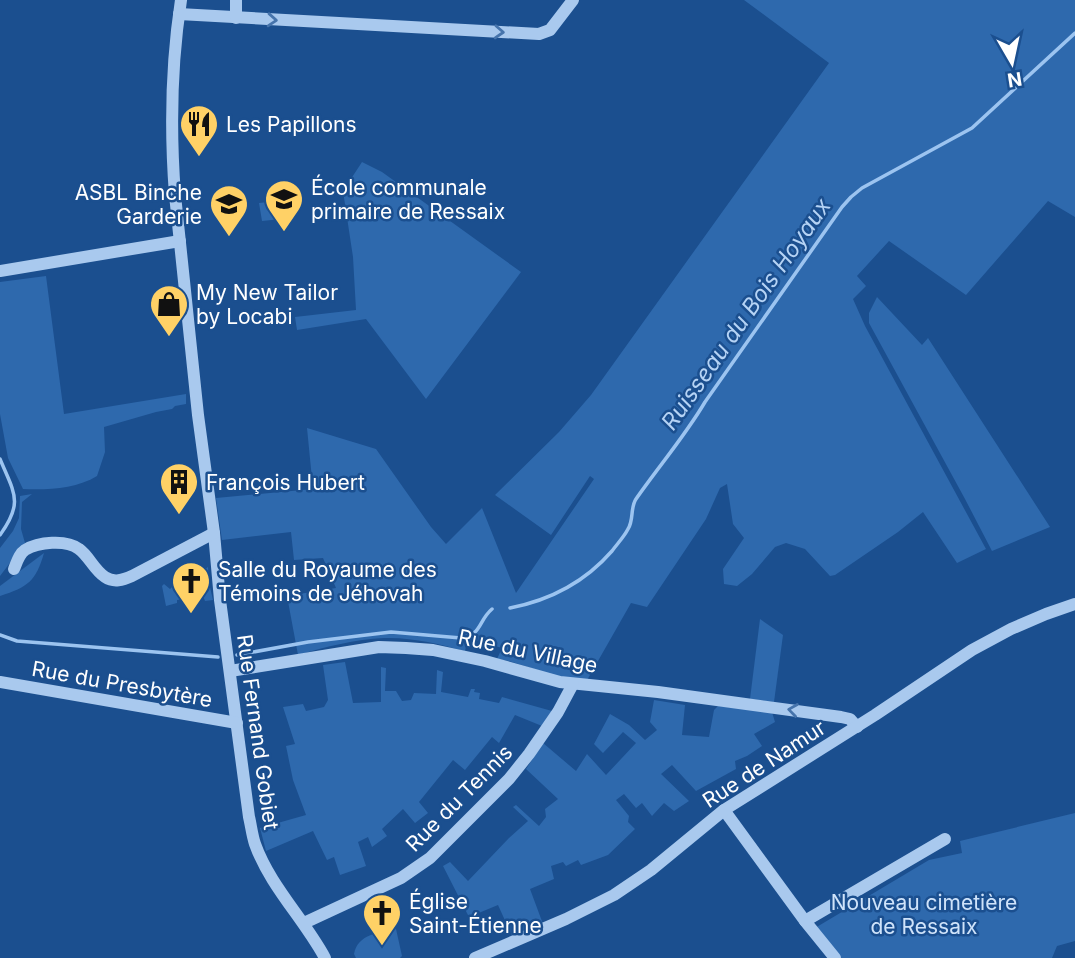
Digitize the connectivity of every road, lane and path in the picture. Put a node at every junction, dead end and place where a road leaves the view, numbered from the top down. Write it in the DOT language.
graph roads {
  1 [pos="181,0"];
  2 [pos="236,0"];
  3 [pos="573,0"];
  4 [pos="179,14"];
  5 [pos="236,18"];
  6 [pos="180,241"];
  7 [pos="0,271"];
  8 [pos="214,533"];
  9 [pos="14,569"];
  10 [pos="1075,604"];
  11 [pos="230,671"];
  12 [pos="0,682"];
  13 [pos="578,685"];
  14 [pos="237,723"];
  15 [pos="857,727"];
  16 [pos="724,810"];
  17 [pos="945,839"];
  18 [pos="805,921"];
  19 [pos="303,923"];
  20 [pos="325,958"];
  21 [pos="475,958"];
  22 [pos="835,958"];
  1 -- 4 [label="street, Rue Fernand Gobiet"];
  2 -- 5 [label="street"];
  5 -- 3 [label="street, one-way"];
  4 -- 5 [label="street"];
  4 -- 6 [label="street, Rue Fernand Gobiet"];
  6 -- 7 [label="street"];
  6 -- 8 [label="street, Rue Fernand Gobiet"];
  8 -- 9 [label="street"];
  8 -- 11 [label="street, Rue Fernand Gobiet"];
  10 -- 15 [label="street, Rue de Namur"];
  11 -- 13 [label="street, Rue du Village"];
  11 -- 14 [label="street, Rue Fernand Gobiet"];
  12 -- 14 [label="street, Rue du Presbytère"];
  15 -- 13 [label="street, Rue du Village, one-way"];
  13 -- 19 [label="street, Rue du Tennis"];
  14 -- 19 [label="street, Rue Fernand Gobiet"];
  15 -- 16 [label="street, Rue de Namur"];
  16 -- 18 [label="street"];
  16 -- 21 [label="street, Rue de Namur"];
  17 -- 18 [label="street"];
  18 -- 22 [label="street"];
  19 -- 20 [label="street, Rue Fernand Gobiet"];
}
